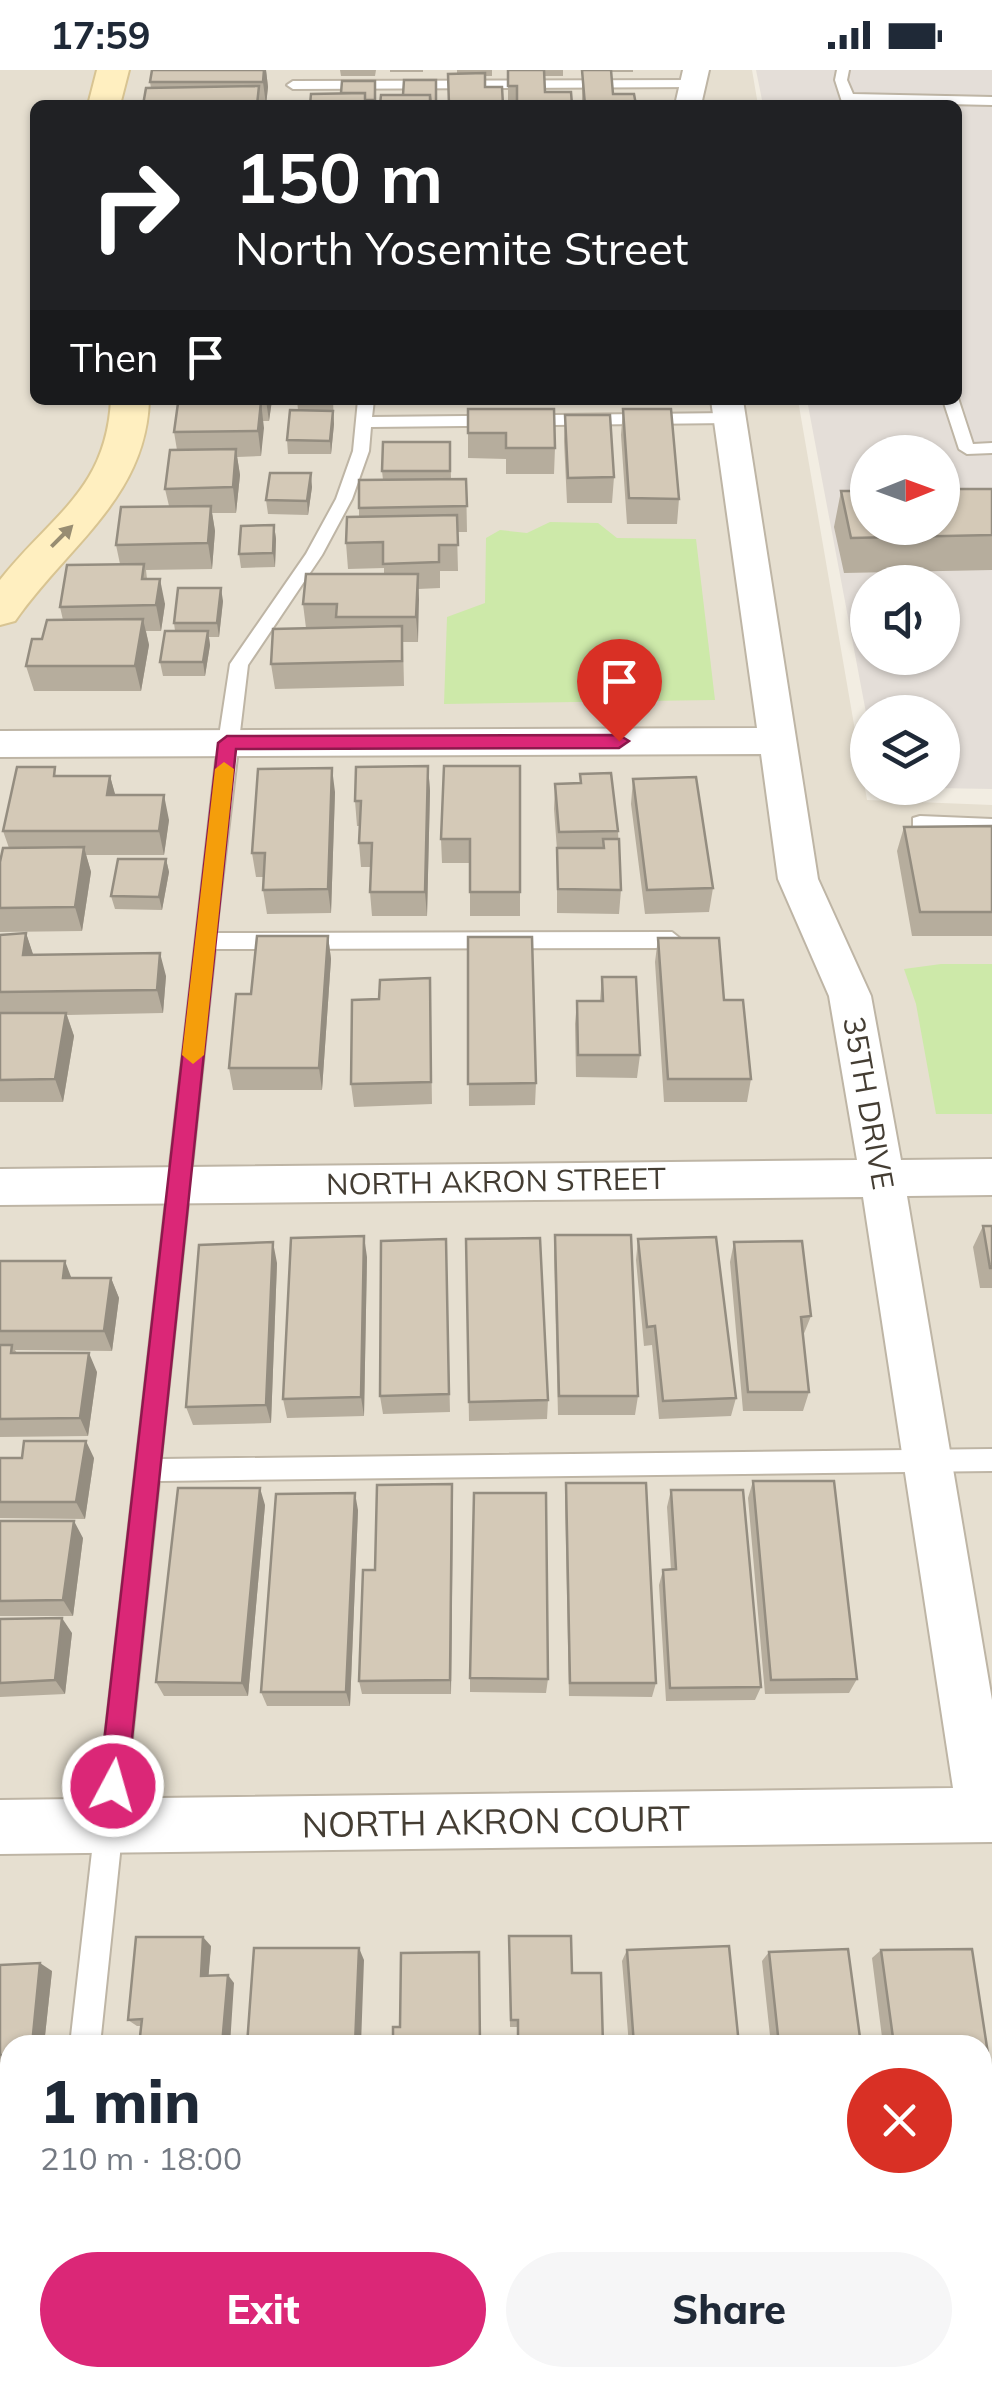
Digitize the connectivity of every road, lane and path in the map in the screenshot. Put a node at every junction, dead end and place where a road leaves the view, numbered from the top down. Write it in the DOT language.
graph roads {
  1 [pos="113,70"];
  2 [pos="843,70"];
  3 [pos="294,77"];
  4 [pos="692,86"];
  5 [pos="105,100"];
  6 [pos="848,100"];
  7 [pos="962,100"];
  8 [pos="992,100"];
  9 [pos="130,405"];
  10 [pos="366,405"];
  11 [pos="953,405"];
  12 [pos="729,409"];
  13 [pos="366,422"];
  14 [pos="992,448"];
  15 [pos="0,611"];
  16 [pos="776,740"];
  17 [pos="227,743"];
  18 [pos="0,744"];
  19 [pos="920,823"];
  20 [pos="992,826"];
  21 [pos="672,940"];
  22 [pos="206,941"];
  23 [pos="992,1176"];
  24 [pos="884,1177"];
  25 [pos="178,1185"];
  26 [pos="0,1186"];
  27 [pos="929,1460"];
  28 [pos="992,1460"];
  29 [pos="147,1470"];
  30 [pos="988,1815"];
  31 [pos="108,1826"];
  32 [pos="0,1827"];
  33 [pos="86,2035"];
  1 -- 5 [label="street"];
  2 -- 6 [label="lane"];
  3 -- 4 [label="lane"];
  7 -- 8 [label="lane"];
  15 -- 9 [label="street, one-way"];
  10 -- 13 [label="lane"];
  11 -- 14 [label="lane"];
  12 -- 13 [label="lane"];
  12 -- 16 [label="street, 35TH DRIVE"];
  13 -- 17 [label="lane"];
  16 -- 17 [label="street"];
  16 -- 24 [label="street, 35TH DRIVE"];
  17 -- 18 [label="street"];
  17 -- 22 [label="lane"];
  19 -- 20 [label="lane"];
  21 -- 22 [label="lane"];
  22 -- 25 [label="lane"];
  23 -- 24 [label="street, NORTH AKRON STREET"];
  24 -- 25 [label="street, NORTH AKRON STREET"];
  24 -- 27 [label="street, 35TH DRIVE"];
  25 -- 26 [label="street, NORTH AKRON STREET"];
  25 -- 29 [label="lane"];
  27 -- 28 [label="lane"];
  27 -- 29 [label="lane"];
  27 -- 30 [label="street, 35TH DRIVE"];
  29 -- 31 [label="lane"];
  30 -- 31 [label="street, NORTH AKRON COURT"];
  31 -- 32 [label="street, NORTH AKRON COURT"];
  31 -- 33 [label="lane"];
}
